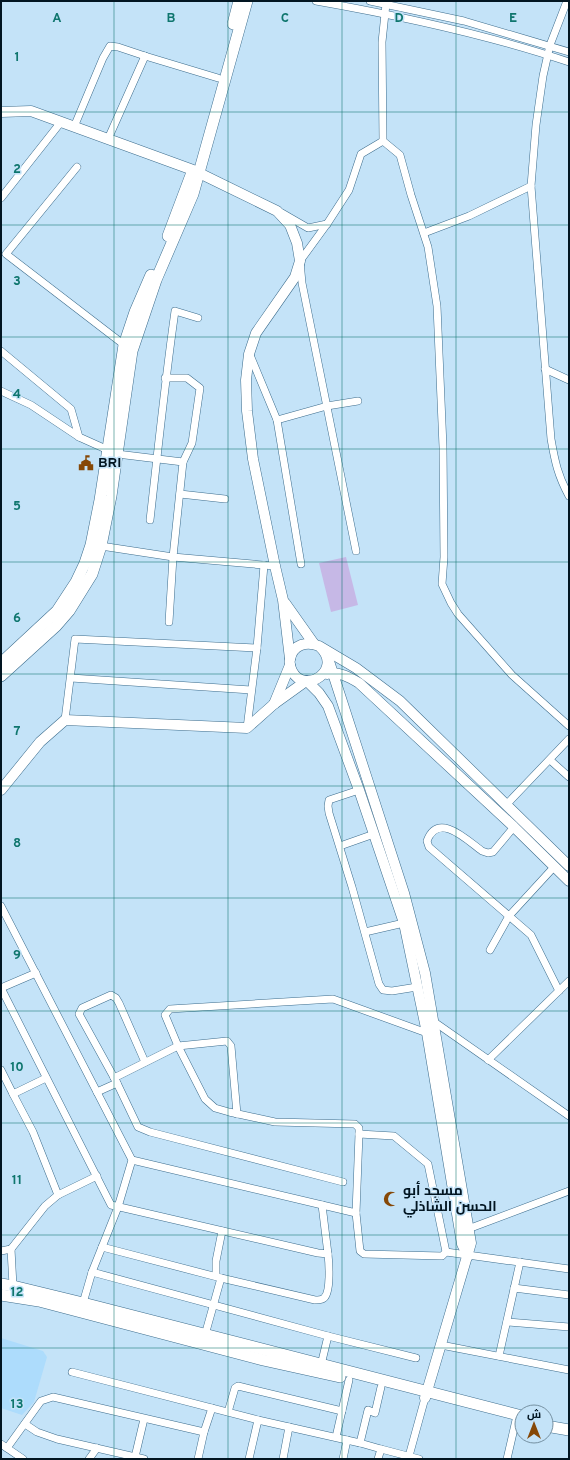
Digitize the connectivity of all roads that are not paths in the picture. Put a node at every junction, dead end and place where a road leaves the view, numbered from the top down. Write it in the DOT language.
graph roads {
  1 [pos="239,1"];
  2 [pos="247,1"];
  3 [pos="316,1"];
  4 [pos="370,1"];
  5 [pos="567,1"];
  6 [pos="386,4"];
  7 [pos="384,13"];
  8 [pos="550,46"];
  9 [pos="569,52"];
  10 [pos="548,55"];
  11 [pos="145,56"];
  12 [pos="569,62"];
  13 [pos="218,78"];
  14 [pos="2,113"];
  15 [pos="62,122"];
  16 [pos="74,127"];
  17 [pos="108,139"];
  18 [pos="383,141"];
  19 [pos="77,167"];
  20 [pos="196,172"];
  21 [pos="531,186"];
  22 [pos="1,198"];
  23 [pos="277,211"];
  24 [pos="327,224"];
  25 [pos="424,233"];
  26 [pos="300,261"];
  27 [pos="198,318"];
  28 [pos="128,348"];
  29 [pos="1,351"];
  30 [pos="249,354"];
  31 [pos="545,369"];
  32 [pos="165,378"];
  33 [pos="569,380"];
  34 [pos="1,391"];
  35 [pos="358,401"];
  36 [pos="327,406"];
  37 [pos="277,420"];
  38 [pos="79,437"];
  39 [pos="112,451"];
  40 [pos="157,460"];
  41 [pos="183,462"];
  42 [pos="180,494"];
  43 [pos="569,496"];
  44 [pos="225,498"];
  45 [pos="150,520"];
  46 [pos="101,546"];
  47 [pos="356,551"];
  48 [pos="173,557"];
  49 [pos="301,564"];
  50 [pos="264,565"];
  51 [pos="275,566"];
  52 [pos="283,600"];
  53 [pos="169,622"];
  54 [pos="317,645"];
  55 [pos="257,648"];
  56 [pos="290,662"];
  57 [pos="1,663"];
  58 [pos="327,674"];
  59 [pos="1,676"];
  60 [pos="71,678"];
  61 [pos="306,681"];
  62 [pos="251,690"];
  63 [pos="274,704"];
  64 [pos="65,720"];
  65 [pos="569,726"];
  66 [pos="247,728"];
  67 [pos="569,739"];
  68 [pos="550,760"];
  69 [pos="569,777"];
  70 [pos="1,790"];
  71 [pos="359,790"];
  72 [pos="506,805"];
  73 [pos="514,827"];
  74 [pos="374,834"];
  75 [pos="340,846"];
  76 [pos="569,866"];
  77 [pos="554,867"];
  78 [pos="569,881"];
  79 [pos="1,906"];
  80 [pos="509,916"];
  81 [pos="404,923"];
  82 [pos="365,932"];
  83 [pos="490,950"];
  84 [pos="36,973"];
  85 [pos="569,981"];
  86 [pos="1,988"];
  87 [pos="418,988"];
  88 [pos="559,991"];
  89 [pos="433,1021"];
  90 [pos="427,1033"];
  91 [pos="178,1046"];
  92 [pos="488,1060"];
  93 [pos="145,1062"];
  94 [pos="1,1070"];
  95 [pos="46,1078"];
  96 [pos="116,1081"];
  97 [pos="98,1092"];
  98 [pos="13,1094"];
  99 [pos="237,1114"];
  100 [pos="569,1116"];
  101 [pos="359,1134"];
  102 [pos="132,1160"];
  103 [pos="97,1176"];
  104 [pos="343,1182"];
  105 [pos="569,1190"];
  106 [pos="58,1195"];
  107 [pos="322,1205"];
  108 [pos="118,1207"];
  109 [pos="356,1213"];
  110 [pos="468,1228"];
  111 [pos="222,1231"];
  112 [pos="102,1247"];
  113 [pos="11,1249"];
  114 [pos="1,1251"];
  115 [pos="446,1252"];
  116 [pos="328,1254"];
  117 [pos="468,1256"];
  118 [pos="520,1262"];
  119 [pos="569,1269"];
  120 [pos="92,1272"];
  121 [pos="219,1277"];
  122 [pos="1,1284"];
  123 [pos="13,1286"];
  124 [pos="514,1288"];
  125 [pos="1,1295"];
  126 [pos="569,1295"];
  127 [pos="83,1303"];
  128 [pos="213,1305"];
  129 [pos="507,1322"];
  130 [pos="569,1327"];
  131 [pos="205,1335"];
  132 [pos="328,1336"];
  133 [pos="441,1345"];
  134 [pos="499,1356"];
  135 [pos="416,1358"];
  136 [pos="321,1365"];
  137 [pos="569,1370"];
  138 [pos="72,1372"];
  139 [pos="349,1380"];
  140 [pos="381,1387"];
  141 [pos="426,1395"];
  142 [pos="212,1408"];
  143 [pos="342,1411"];
  144 [pos="228,1412"];
  145 [pos="514,1417"];
  146 [pos="144,1419"];
  147 [pos="258,1420"];
  148 [pos="554,1421"];
  149 [pos="569,1423"];
  150 [pos="25,1424"];
  151 [pos="289,1427"];
  152 [pos="554,1427"];
  153 [pos="569,1430"];
  154 [pos="204,1432"];
  155 [pos="336,1437"];
  156 [pos="514,1439"];
  157 [pos="346,1440"];
  158 [pos="360,1443"];
  159 [pos="4,1446"];
  160 [pos="97,1448"];
  161 [pos="380,1449"];
  162 [pos="409,1456"];
  163 [pos="135,1457"];
  164 [pos="24,1459"];
  165 [pos="89,1459"];
  166 [pos="144,1459"];
  167 [pos="198,1459"];
  168 [pos="249,1459"];
  169 [pos="283,1459"];
  170 [pos="343,1459"];
  171 [pos="378,1459"];
  172 [pos="419,1459"];
  173 [pos="508,1459"];
  1 -- 13 [label="main road"];
  2 -- 20 [label="main road"];
  3 -- 7 [label="street"];
  4 -- 6 [label="street"];
  5 -- 8 [label="street"];
  6 -- 7 [label="street"];
  6 -- 8 [label="street"];
  7 -- 10 [label="street"];
  7 -- 18 [label="street"];
  8 -- 9 [label="street"];
  8 -- 10 [label="street"];
  10 -- 12 [label="street"];
  10 -- 21 [label="street"];
  11 -- 13 [label="street"];
  11 -- 16 [label="street"];
  11 -- 17 [label="street"];
  13 -- 20 [label="main road"];
  14 -- 15 [label="main road"];
  15 -- 16 [label="main road"];
  15 -- 22 [label="street"];
  16 -- 17 [label="main road"];
  17 -- 20 [label="main road"];
  18 -- 24 [label="street"];
  18 -- 25 [label="street"];
  19 -- 28 [label="street"];
  20 -- 23 [label="main road"];
  20 -- 28 [label="main road"];
  21 -- 25 [label="street"];
  21 -- 31 [label="street"];
  23 -- 24 [label="street"];
  23 -- 26 [label="main road"];
  24 -- 26 [label="street"];
  25 -- 65 [label="street"];
  26 -- 30 [label="main road"];
  26 -- 36 [label="street"];
  27 -- 32 [label="street"];
  28 -- 39 [label="main road"];
  29 -- 38 [label="street"];
  30 -- 37 [label="street"];
  30 -- 51 [label="main road"];
  31 -- 33 [label="street"];
  31 -- 43 [label="street"];
  32 -- 40 [label="street"];
  32 -- 41 [label="street"];
  34 -- 38 [label="street"];
  35 -- 36 [label="street"];
  36 -- 37 [label="street"];
  36 -- 47 [label="street"];
  37 -- 49 [label="street"];
  38 -- 39 [label="street"];
  39 -- 40 [label="street"];
  39 -- 46 [label="main road"];
  39 -- 57 [label="main road"];
  40 -- 41 [label="street"];
  40 -- 45 [label="street"];
  41 -- 42 [label="street"];
  42 -- 44 [label="street"];
  42 -- 48 [label="street"];
  46 -- 48 [label="street"];
  46 -- 59 [label="main road"];
  48 -- 50 [label="street"];
  48 -- 53 [label="street"];
  50 -- 51 [label="street"];
  50 -- 55 [label="street"];
  51 -- 52 [label="main road"];
  52 -- 54 [label="main road"];
  52 -- 56 [label="main road"];
  54 -- 56 [label="main road"];
  54 -- 58 [label="main road"];
  54 -- 72 [label="main road"];
  55 -- 60 [label="street"];
  55 -- 62 [label="street"];
  56 -- 61 [label="main road"];
  56 -- 63 [label="main road"];
  58 -- 61 [label="main road"];
  58 -- 73 [label="main road"];
  58 -- 89 [label="main road"];
  60 -- 62 [label="street"];
  60 -- 64 [label="street"];
  61 -- 63 [label="main road"];
  61 -- 71 [label="main road"];
  62 -- 66 [label="street"];
  63 -- 66 [label="main road"];
  64 -- 66 [label="main road"];
  64 -- 70 [label="main road"];
  67 -- 68 [label="street"];
  68 -- 69 [label="street"];
  68 -- 72 [label="street"];
  71 -- 74 [label="main road"];
  71 -- 75 [label="street"];
  72 -- 76 [label="main road"];
  73 -- 77 [label="main road"];
  73 -- 80 [label="street"];
  74 -- 75 [label="street"];
  74 -- 81 [label="main road"];
  75 -- 82 [label="street"];
  77 -- 78 [label="main road"];
  77 -- 80 [label="street"];
  79 -- 84 [label="street"];
  80 -- 83 [label="street"];
  80 -- 88 [label="street"];
  81 -- 82 [label="street"];
  81 -- 87 [label="main road"];
  82 -- 87 [label="street"];
  84 -- 86 [label="street"];
  84 -- 97 [label="street"];
  85 -- 88 [label="street"];
  86 -- 95 [label="street"];
  87 -- 90 [label="main road"];
  88 -- 92 [label="street"];
  89 -- 92 [label="street"];
  89 -- 110 [label="main road"];
  90 -- 91 [label="street"];
  90 -- 117 [label="main road"];
  91 -- 93 [label="street"];
  91 -- 99 [label="street"];
  91 -- 99 [label="street"];
  92 -- 100 [label="street"];
  93 -- 96 [label="street"];
  93 -- 96 [label="street"];
  94 -- 98 [label="street"];
  95 -- 98 [label="street"];
  95 -- 103 [label="street"];
  96 -- 97 [label="street"];
  96 -- 104 [label="street"];
  97 -- 102 [label="street"];
  98 -- 106 [label="street"];
  99 -- 101 [label="street"];
  101 -- 109 [label="street"];
  101 -- 115 [label="street"];
  102 -- 107 [label="street"];
  102 -- 108 [label="street"];
  103 -- 106 [label="street"];
  103 -- 108 [label="street"];
  105 -- 110 [label="street"];
  106 -- 113 [label="street"];
  107 -- 109 [label="street"];
  107 -- 116 [label="street"];
  108 -- 111 [label="street"];
  108 -- 112 [label="street"];
  109 -- 115 [label="street"];
  110 -- 117 [label="main road"];
  111 -- 116 [label="street"];
  111 -- 121 [label="street"];
  112 -- 120 [label="street"];
  112 -- 121 [label="street"];
  113 -- 114 [label="street"];
  113 -- 123 [label="street"];
  115 -- 117 [label="street"];
  116 -- 121 [label="street"];
  117 -- 118 [label="street"];
  117 -- 133 [label="main road"];
  118 -- 119 [label="street"];
  118 -- 124 [label="street"];
  120 -- 127 [label="street"];
  120 -- 128 [label="street"];
  121 -- 128 [label="street"];
  122 -- 123 [label="main road"];
  123 -- 127 [label="main road"];
  124 -- 126 [label="street"];
  124 -- 129 [label="street"];
  125 -- 139 [label="main road"];
  127 -- 131 [label="main road"];
  128 -- 131 [label="street"];
  128 -- 132 [label="street"];
  129 -- 130 [label="street"];
  129 -- 134 [label="street"];
  131 -- 136 [label="main road"];
  132 -- 135 [label="street"];
  132 -- 136 [label="street"];
  133 -- 134 [label="street"];
  133 -- 141 [label="main road"];
  134 -- 137 [label="street"];
  136 -- 141 [label="main road"];
  138 -- 142 [label="street"];
  139 -- 140 [label="main road"];
  139 -- 143 [label="street"];
  140 -- 141 [label="main road"];
  140 -- 158 [label="street"];
  141 -- 145 [label="main road"];
  141 -- 162 [label="street"];
  142 -- 144 [label="street"];
  142 -- 154 [label="street"];
  143 -- 144 [label="street"];
  143 -- 155 [label="street"];
  144 -- 147 [label="street"];
  146 -- 150 [label="street"];
  146 -- 154 [label="street"];
  146 -- 163 [label="street"];
  147 -- 151 [label="street"];
  147 -- 168 [label="street"];
  148 -- 149 [label="main road"];
  150 -- 159 [label="street"];
  150 -- 160 [label="street"];
  151 -- 155 [label="street"];
  151 -- 169 [label="street"];
  152 -- 153 [label="main road"];
  154 -- 167 [label="street"];
  155 -- 157 [label="street"];
  156 -- 173 [label="street"];
  157 -- 158 [label="street"];
  157 -- 170 [label="street"];
  158 -- 161 [label="street"];
  159 -- 164 [label="street"];
  160 -- 163 [label="street"];
  160 -- 165 [label="street"];
  161 -- 162 [label="street"];
  161 -- 171 [label="street"];
  162 -- 172 [label="street"];
  163 -- 166 [label="street"];
}
